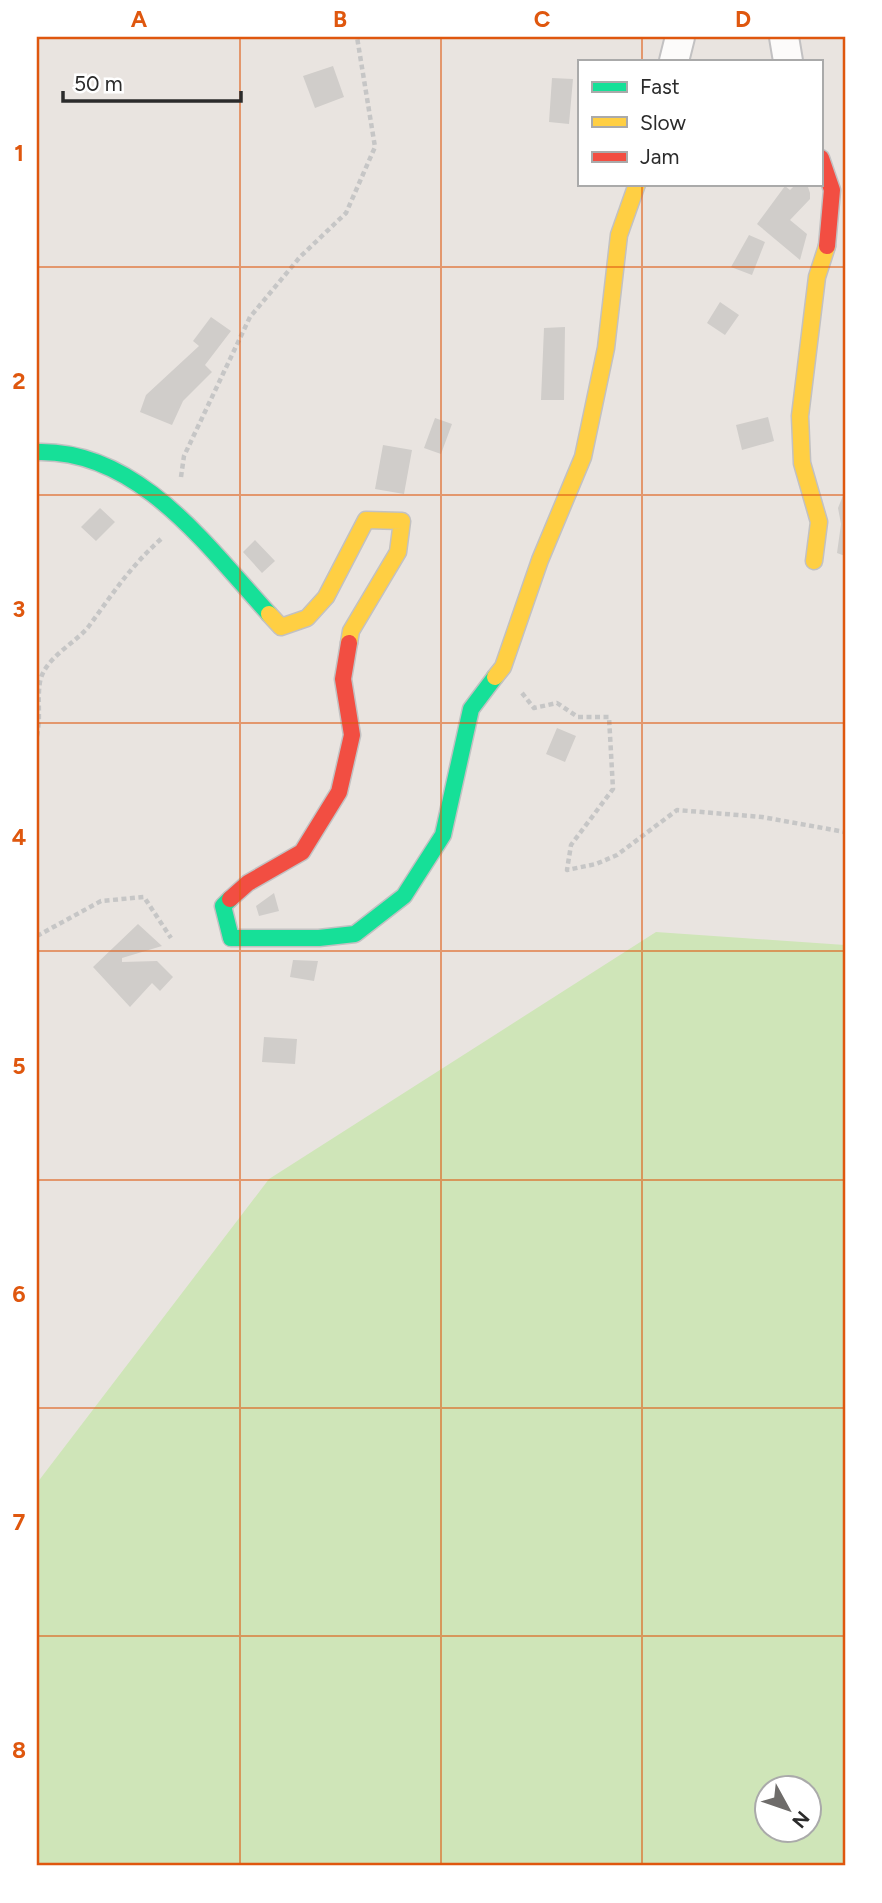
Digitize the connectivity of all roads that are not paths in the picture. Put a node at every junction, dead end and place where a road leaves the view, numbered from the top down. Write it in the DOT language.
graph roads {
  1 [pos="680,37"];
  2 [pos="784,37"];
  3 [pos="674,60"];
  4 [pos="788,60"];
  5 [pos="822,161"];
  6 [pos="637,186"];
  7 [pos="37,452"];
  8 [pos="814,561"];
  1 -- 3 [label="street"];
  2 -- 4 [label="street"];
  5 -- 8 [label="street"];
  6 -- 7 [label="street"];
}
